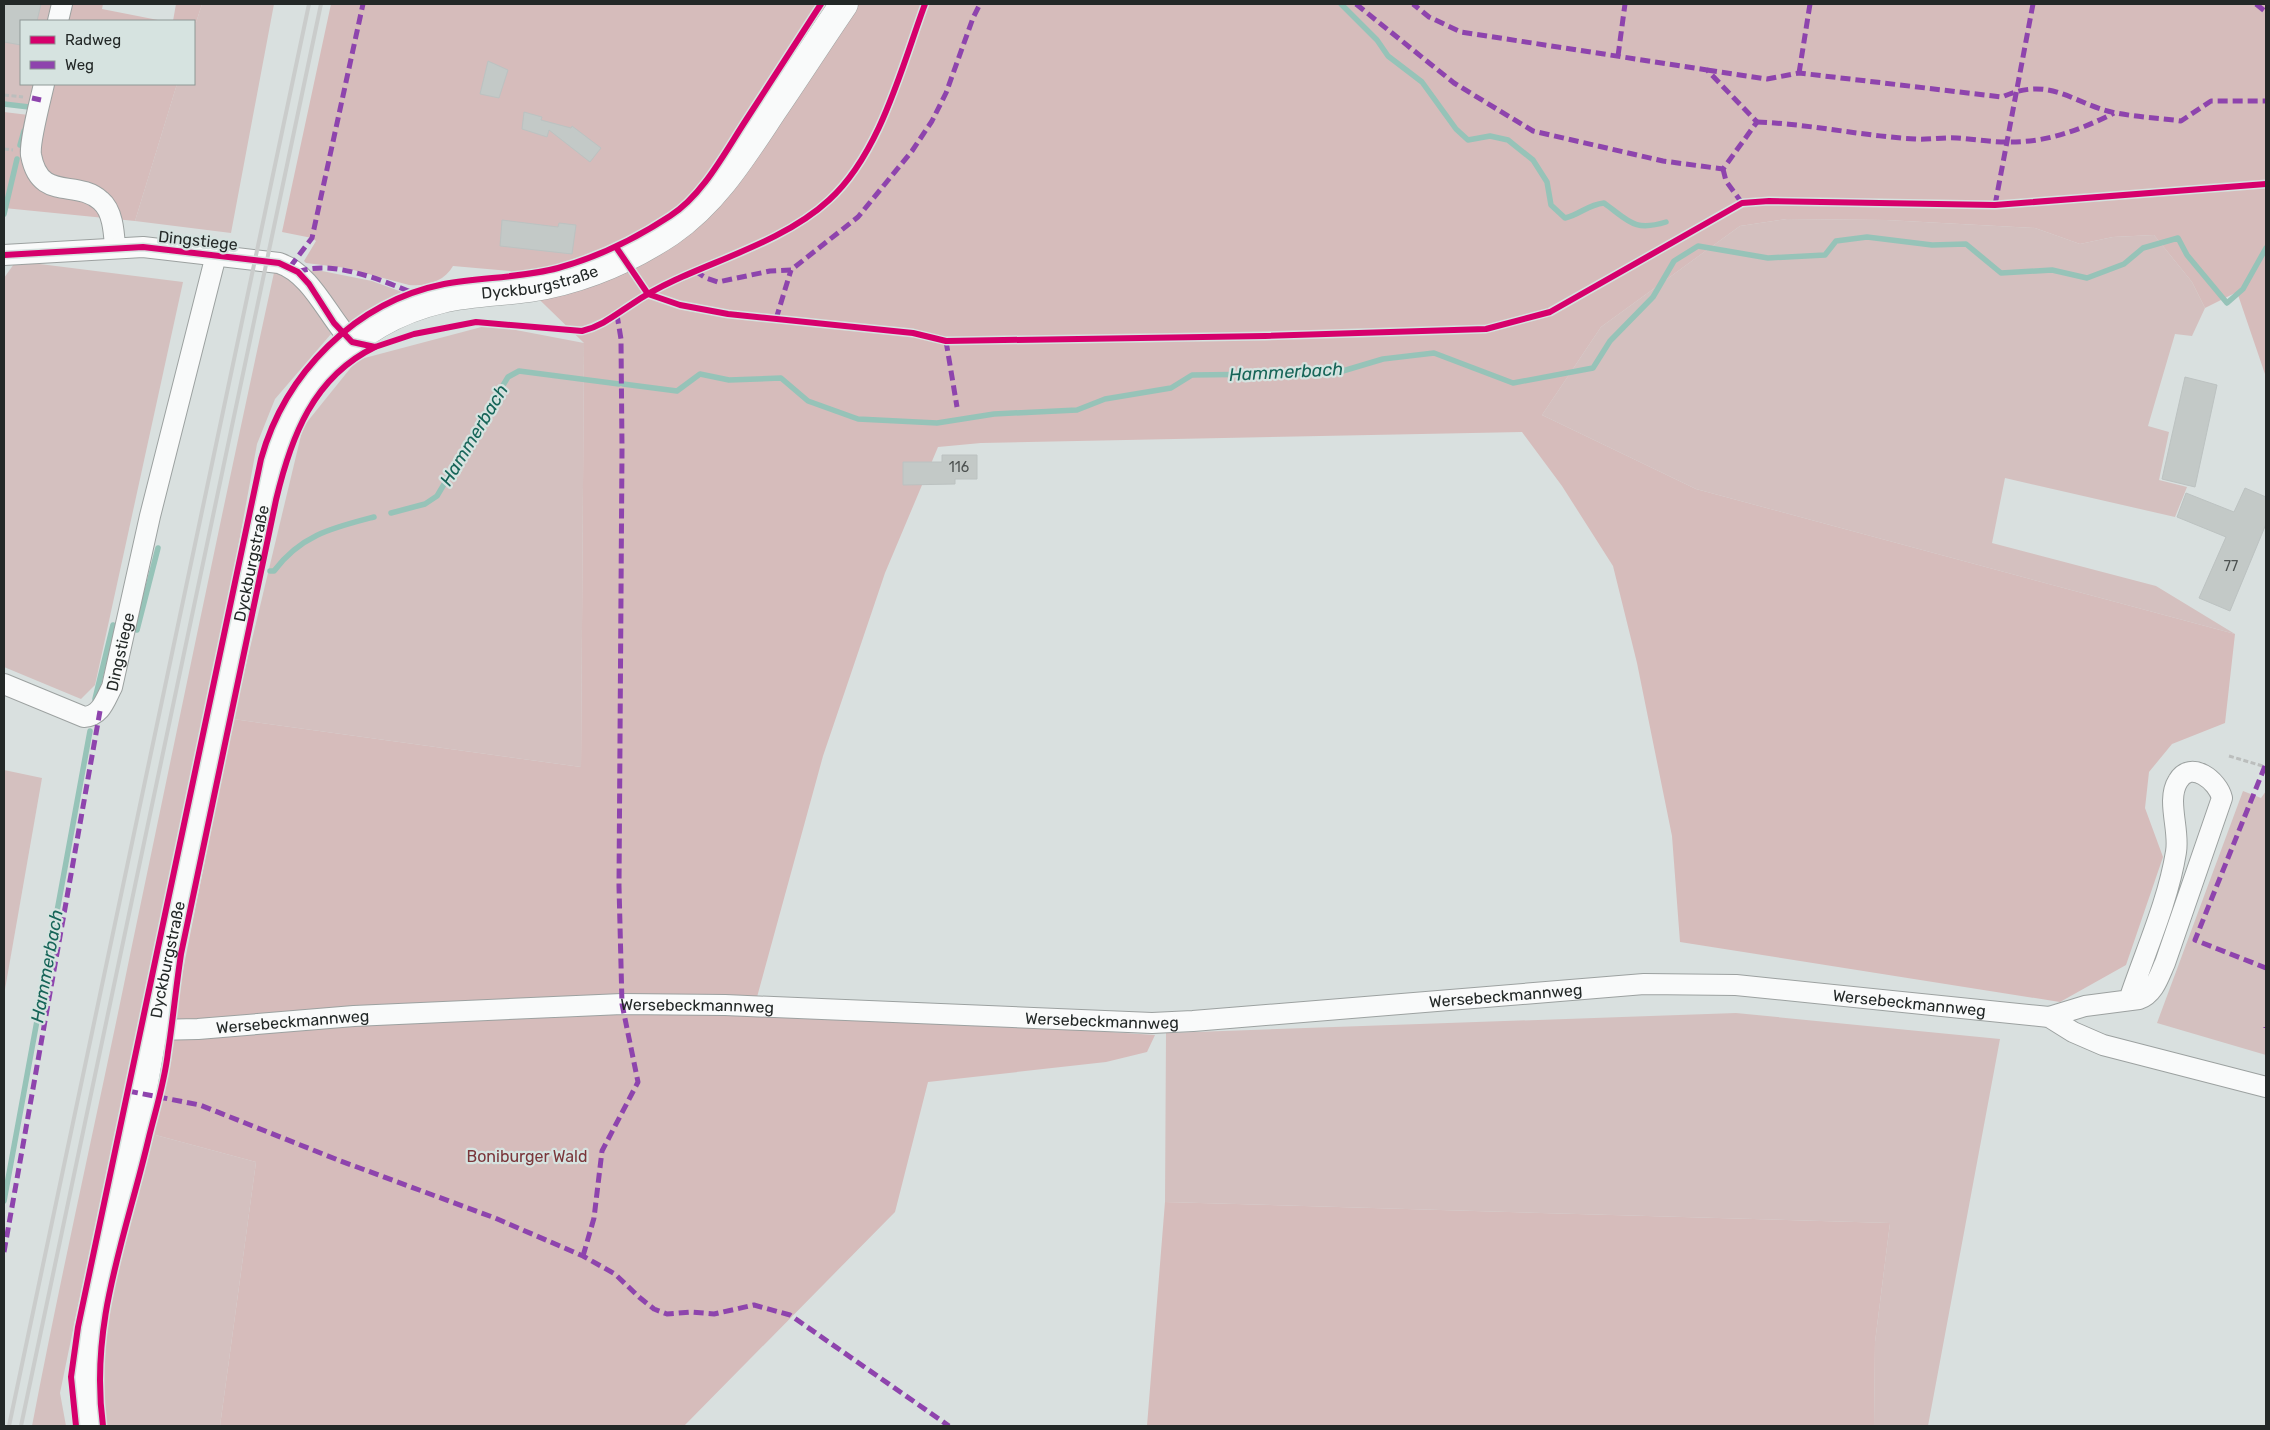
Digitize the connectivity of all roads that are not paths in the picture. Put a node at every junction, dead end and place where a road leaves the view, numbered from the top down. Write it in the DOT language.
graph roads {
  1 [pos="62,4"];
  2 [pos="844,4"];
  3 [pos="58,20"];
  4 [pos="38,91"];
  5 [pos="115,247"];
  6 [pos="4,255"];
  7 [pos="216,255"];
  8 [pos="352,342"];
  9 [pos="4,684"];
  10 [pos="2129,1000"];
  11 [pos="2049,1018"];
  12 [pos="153,1030"];
  13 [pos="2266,1087"];
  14 [pos="89,1426"];
  1 -- 3 [label="street"];
  2 -- 8 [label="street, Dyckburgstraße"];
  4 -- 5 [label="street"];
  5 -- 6 [label="street, Dingstiege"];
  5 -- 7 [label="street, Dingstiege"];
  7 -- 8 [label="street, Dingstiege"];
  7 -- 9 [label="street, Dingstiege"];
  8 -- 12 [label="street, Dyckburgstraße"];
  10 -- 10 [label="street, Wersebeckmannweg"];
  10 -- 11 [label="street, Wersebeckmannweg"];
  11 -- 12 [label="street, Wersebeckmannweg"];
  11 -- 13 [label="street, Wersebeckmannweg"];
  12 -- 14 [label="street, Dyckburgstraße"];
}
